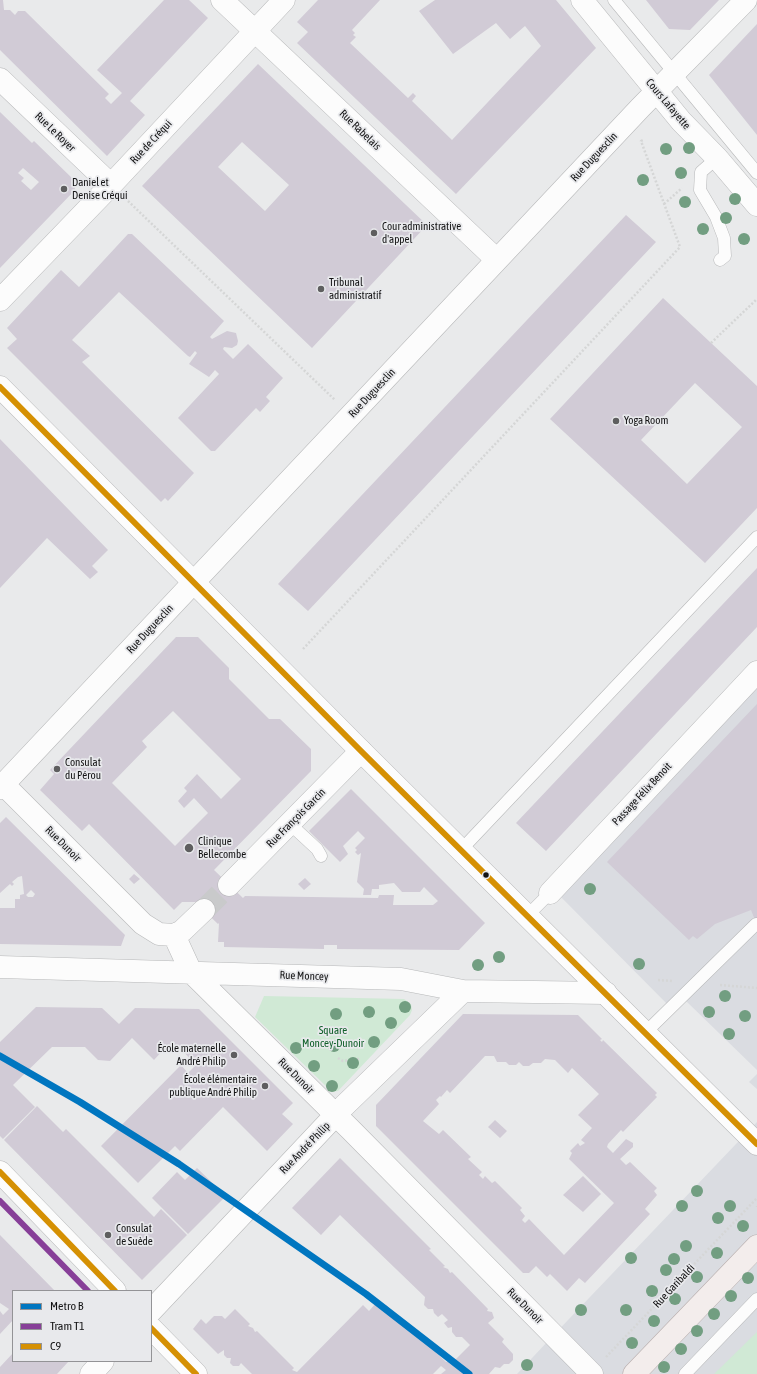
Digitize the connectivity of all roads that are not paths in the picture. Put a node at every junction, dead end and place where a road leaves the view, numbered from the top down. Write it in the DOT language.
graph roads {
  1 [pos="222,0"];
  2 [pos="284,0"];
  3 [pos="582,0"];
  4 [pos="614,0"];
  5 [pos="746,0"];
  6 [pos="255,30"];
  7 [pos="674,74"];
  8 [pos="0,79"];
  9 [pos="658,92"];
  10 [pos="717,158"];
  11 [pos="757,173"];
  12 [pos="111,185"];
  13 [pos="757,205"];
  14 [pos="497,260"];
  15 [pos="720,260"];
  16 [pos="0,300"];
  17 [pos="0,387"];
  18 [pos="757,537"];
  19 [pos="194,583"];
  20 [pos="757,672"];
  21 [pos="362,751"];
  22 [pos="2,786"];
  23 [pos="290,824"];
  24 [pos="461,850"];
  25 [pos="321,856"];
  26 [pos="229,885"];
  27 [pos="550,893"];
  28 [pos="204,910"];
  29 [pos="528,916"];
  30 [pos="756,924"];
  31 [pos="174,935"];
  32 [pos="0,967"];
  33 [pos="191,972"];
  34 [pos="463,991"];
  35 [pos="606,993"];
  36 [pos="646,1032"];
  37 [pos="336,1115"];
  38 [pos="757,1144"];
  39 [pos="0,1172"];
  40 [pos="757,1246"];
  41 [pos="114,1290"];
  42 [pos="757,1299"];
  43 [pos="152,1310"];
  44 [pos="152,1329"];
  45 [pos="102,1362"];
  46 [pos="592,1373"];
  47 [pos="91,1374"];
  48 [pos="196,1374"];
  49 [pos="634,1374"];
  50 [pos="685,1374"];
  1 -- 6 [label="street, Rue Rabelais"];
  2 -- 6 [label="street, Rue de Créqui"];
  3 -- 9 [label="street, Cours Lafayette"];
  4 -- 7 [label="lane"];
  5 -- 7 [label="street, Rue Duguesclin"];
  6 -- 12 [label="street, Rue de Créqui"];
  6 -- 14 [label="street, Rue Rabelais"];
  7 -- 9 [label="street, Rue Duguesclin"];
  7 -- 11 [label="lane"];
  8 -- 12 [label="street, Rue Le Royer"];
  9 -- 10 [label="street, Cours Lafayette"];
  9 -- 14 [label="street, Rue Duguesclin"];
  10 -- 13 [label="street, Cours Lafayette"];
  10 -- 15 [label="lane"];
  12 -- 16 [label="street, Rue de Créqui"];
  14 -- 19 [label="street, Rue Duguesclin"];
  17 -- 19 [label="street"];
  18 -- 24 [label="lane"];
  19 -- 21 [label="street"];
  19 -- 22 [label="street, Rue Duguesclin"];
  20 -- 27 [label="street, Passage Félix Benoit"];
  21 -- 23 [label="street, Rue François Garcin"];
  21 -- 24 [label="street"];
  22 -- 31 [label="street, Rue Dunoir"];
  23 -- 25 [label="lane"];
  23 -- 26 [label="street, Rue François Garcin"];
  24 -- 29 [label="street"];
  27 -- 29 [label="lane, Passage Félix Benoit"];
  28 -- 31 [label="street"];
  29 -- 35 [label="street"];
  30 -- 36 [label="lane"];
  31 -- 33 [label="street, Rue Dunoir"];
  32 -- 33 [label="street, Rue Moncey"];
  33 -- 34 [label="street, Rue Moncey"];
  33 -- 37 [label="street, Rue Dunoir"];
  34 -- 35 [label="street, Rue Moncey"];
  34 -- 37 [label="street, Rue André Philip"];
  35 -- 36 [label="street"];
  36 -- 38 [label="street"];
  37 -- 43 [label="street, Rue André Philip"];
  37 -- 46 [label="street, Rue Dunoir"];
  39 -- 41 [label="street"];
  40 -- 49 [label="main road"];
  42 -- 50 [label="lane"];
  44 -- 48 [label="street"];
  45 -- 47 [label="street"];
}
